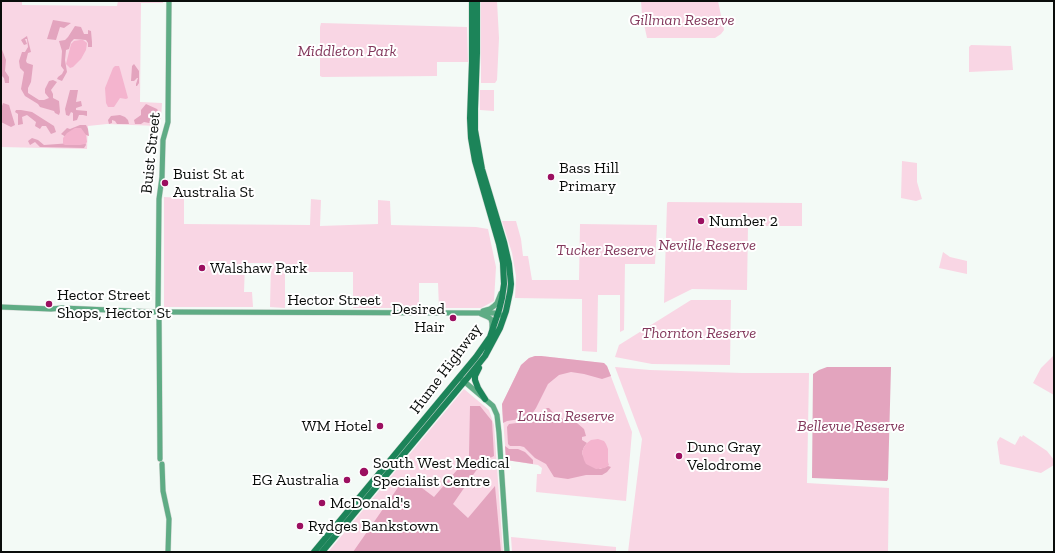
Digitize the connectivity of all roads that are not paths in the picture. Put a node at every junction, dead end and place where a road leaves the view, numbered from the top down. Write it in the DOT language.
graph roads {
  1 [pos="169,1"];
  2 [pos="472,1"];
  3 [pos="477,1"];
  4 [pos="504,284"];
  5 [pos="1,307"];
  6 [pos="159,312"];
  7 [pos="474,313"];
  8 [pos="502,315"];
  9 [pos="490,337"];
  10 [pos="485,356"];
  11 [pos="461,379"];
  12 [pos="485,399"];
  13 [pos="168,552"];
  14 [pos="314,552"];
  15 [pos="322,552"];
  16 [pos="507,552"];
  1 -- 6 [label="street, Buist Street"];
  2 -- 4 [label="highway, Hume Highway"];
  3 -- 8 [label="highway, Hume Highway"];
  4 -- 7 [label="street"];
  4 -- 8 [label="highway, Hume Highway"];
  5 -- 6 [label="street, Hector Street"];
  6 -- 7 [label="street, Hector Street"];
  6 -- 13 [label="street, Buist Street"];
  7 -- 8 [label="street, Hector Street"];
  7 -- 9 [label="street"];
  8 -- 9 [label="highway, Hume Highway"];
  8 -- 10 [label="highway, Hume Highway"];
  9 -- 11 [label="highway, Hume Highway"];
  10 -- 11 [label="highway, Hume Highway"];
  10 -- 12 [label="highway"];
  11 -- 12 [label="street"];
  11 -- 14 [label="highway, Hume Highway"];
  11 -- 15 [label="highway, Hume Highway"];
  12 -- 16 [label="street"];
}
